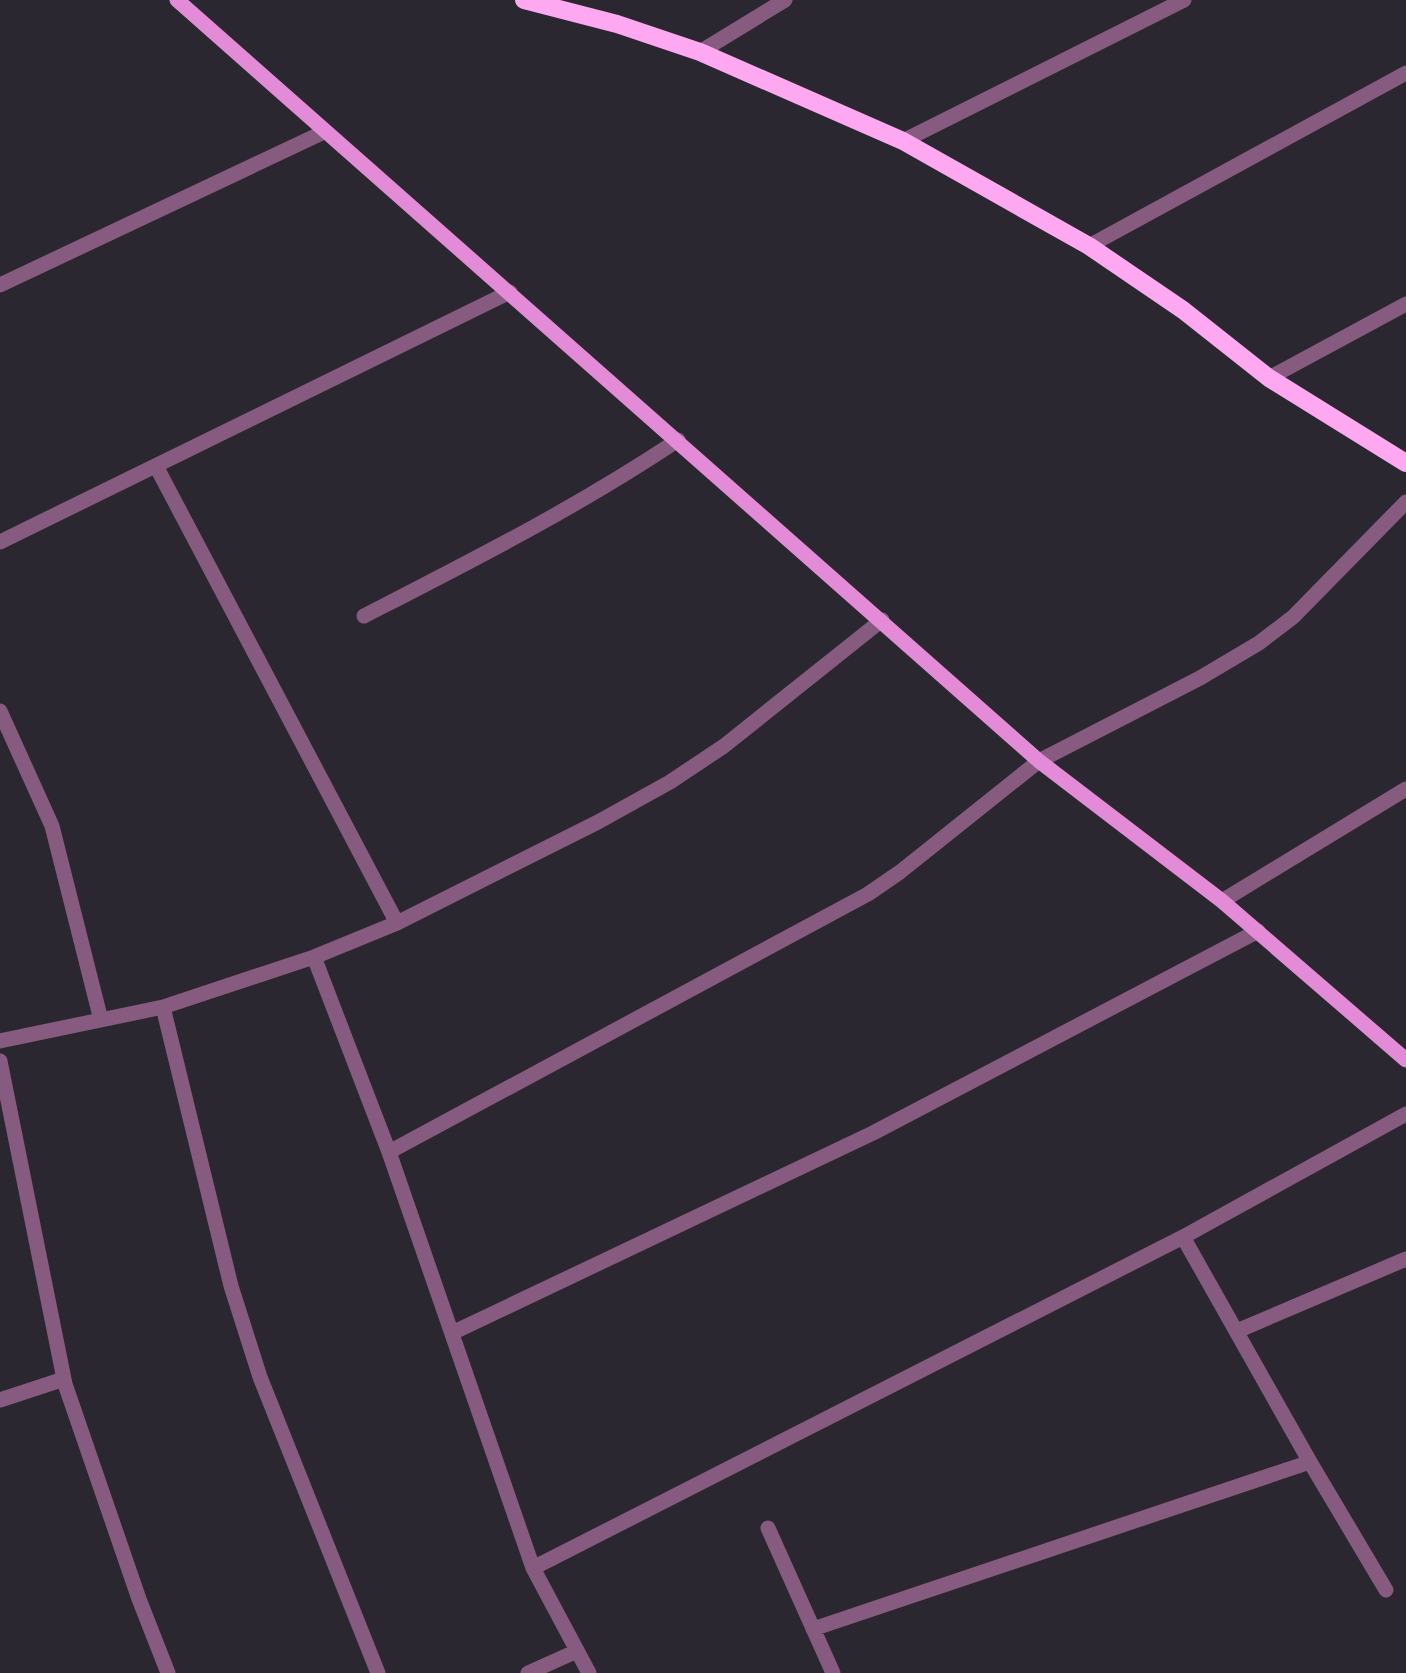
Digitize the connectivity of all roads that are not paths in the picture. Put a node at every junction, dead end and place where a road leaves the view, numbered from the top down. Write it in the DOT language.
graph roads {
  1 [pos="177,0"];
  2 [pos="524,0"];
  3 [pos="785,0"];
  4 [pos="1184,0"];
  5 [pos="700,51"];
  6 [pos="1406,73"];
  7 [pos="324,132"];
  8 [pos="903,141"];
  9 [pos="1089,246"];
  10 [pos="0,285"];
  11 [pos="510,292"];
  12 [pos="1406,304"];
  13 [pos="1269,378"];
  14 [pos="678,440"];
  15 [pos="1406,463"];
  16 [pos="156,466"];
  17 [pos="1406,502"];
  18 [pos="0,542"];
  19 [pos="364,616"];
  20 [pos="882,620"];
  21 [pos="0,711"];
  22 [pos="1039,761"];
  23 [pos="1406,789"];
  24 [pos="1222,901"];
  25 [pos="397,923"];
  26 [pos="1258,931"];
  27 [pos="314,957"];
  28 [pos="163,1007"];
  29 [pos="101,1020"];
  30 [pos="0,1041"];
  31 [pos="1406,1060"];
  32 [pos="0,1061"];
  33 [pos="1406,1114"];
  34 [pos="389,1152"];
  35 [pos="1183,1237"];
  36 [pos="1406,1259"];
  37 [pos="1237,1331"];
  38 [pos="452,1332"];
  39 [pos="64,1379"];
  40 [pos="0,1400"];
  41 [pos="1310,1462"];
  42 [pos="768,1528"];
  43 [pos="533,1568"];
  44 [pos="1386,1590"];
  45 [pos="813,1629"];
  46 [pos="577,1651"];
  47 [pos="168,1673"];
  48 [pos="378,1673"];
  49 [pos="528,1673"];
  50 [pos="589,1673"];
  51 [pos="833,1673"];
  1 -- 7 [label="main road"];
  2 -- 5 [label="highway"];
  3 -- 5 [label="street"];
  4 -- 8 [label="street"];
  5 -- 8 [label="highway"];
  6 -- 9 [label="street"];
  7 -- 10 [label="street"];
  7 -- 11 [label="main road"];
  8 -- 9 [label="highway"];
  9 -- 13 [label="highway"];
  11 -- 14 [label="main road"];
  11 -- 16 [label="street"];
  12 -- 13 [label="street"];
  13 -- 15 [label="highway"];
  14 -- 19 [label="street"];
  14 -- 20 [label="main road"];
  16 -- 18 [label="street"];
  16 -- 25 [label="street"];
  17 -- 22 [label="street"];
  20 -- 22 [label="main road"];
  20 -- 25 [label="street"];
  21 -- 29 [label="street"];
  22 -- 24 [label="main road"];
  22 -- 34 [label="street"];
  23 -- 24 [label="street"];
  24 -- 26 [label="main road"];
  25 -- 27 [label="street"];
  26 -- 31 [label="main road"];
  26 -- 38 [label="street"];
  27 -- 28 [label="street"];
  27 -- 34 [label="street"];
  28 -- 29 [label="street"];
  28 -- 48 [label="street"];
  29 -- 30 [label="street"];
  32 -- 39 [label="street"];
  33 -- 35 [label="street"];
  34 -- 38 [label="street"];
  35 -- 37 [label="street"];
  35 -- 43 [label="street"];
  36 -- 37 [label="street"];
  37 -- 41 [label="street"];
  38 -- 43 [label="street"];
  39 -- 40 [label="street"];
  39 -- 47 [label="street"];
  41 -- 44 [label="street"];
  41 -- 45 [label="street"];
  42 -- 45 [label="street"];
  43 -- 46 [label="street"];
  45 -- 51 [label="street"];
  46 -- 49 [label="street"];
  46 -- 50 [label="street"];
}
